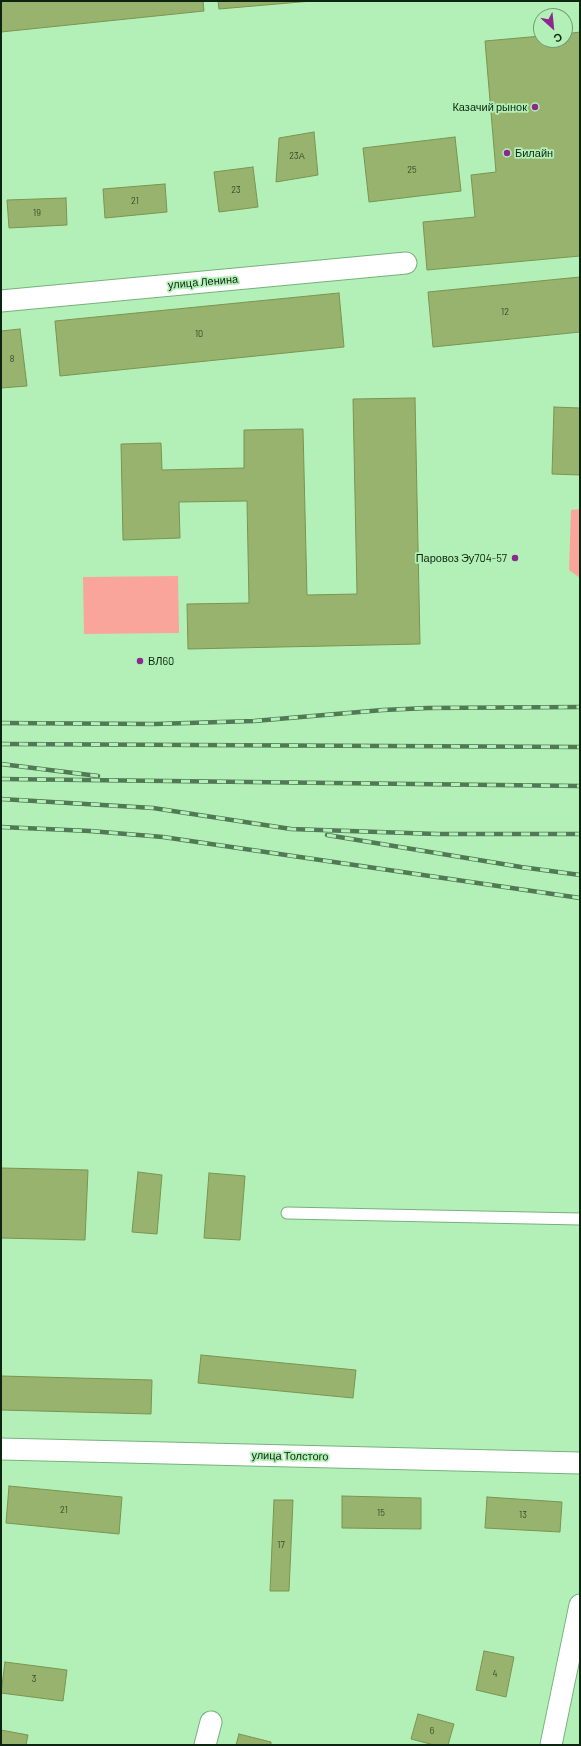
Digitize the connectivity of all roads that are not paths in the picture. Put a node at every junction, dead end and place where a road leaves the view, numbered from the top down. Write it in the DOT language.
graph roads {
  1 [pos="406,263"];
  2 [pos="1,301"];
  3 [pos="287,1213"];
  4 [pos="580,1219"];
  5 [pos="1,1449"];
  6 [pos="580,1463"];
  7 [pos="580,1605"];
  8 [pos="211,1722"];
  9 [pos="205,1745"];
  10 [pos="551,1745"];
  1 -- 2 [label="street, улица Ленина"];
  3 -- 4 [label="lane"];
  5 -- 6 [label="street, улица Толстого"];
  7 -- 10 [label="street"];
  8 -- 9 [label="street"];
}
